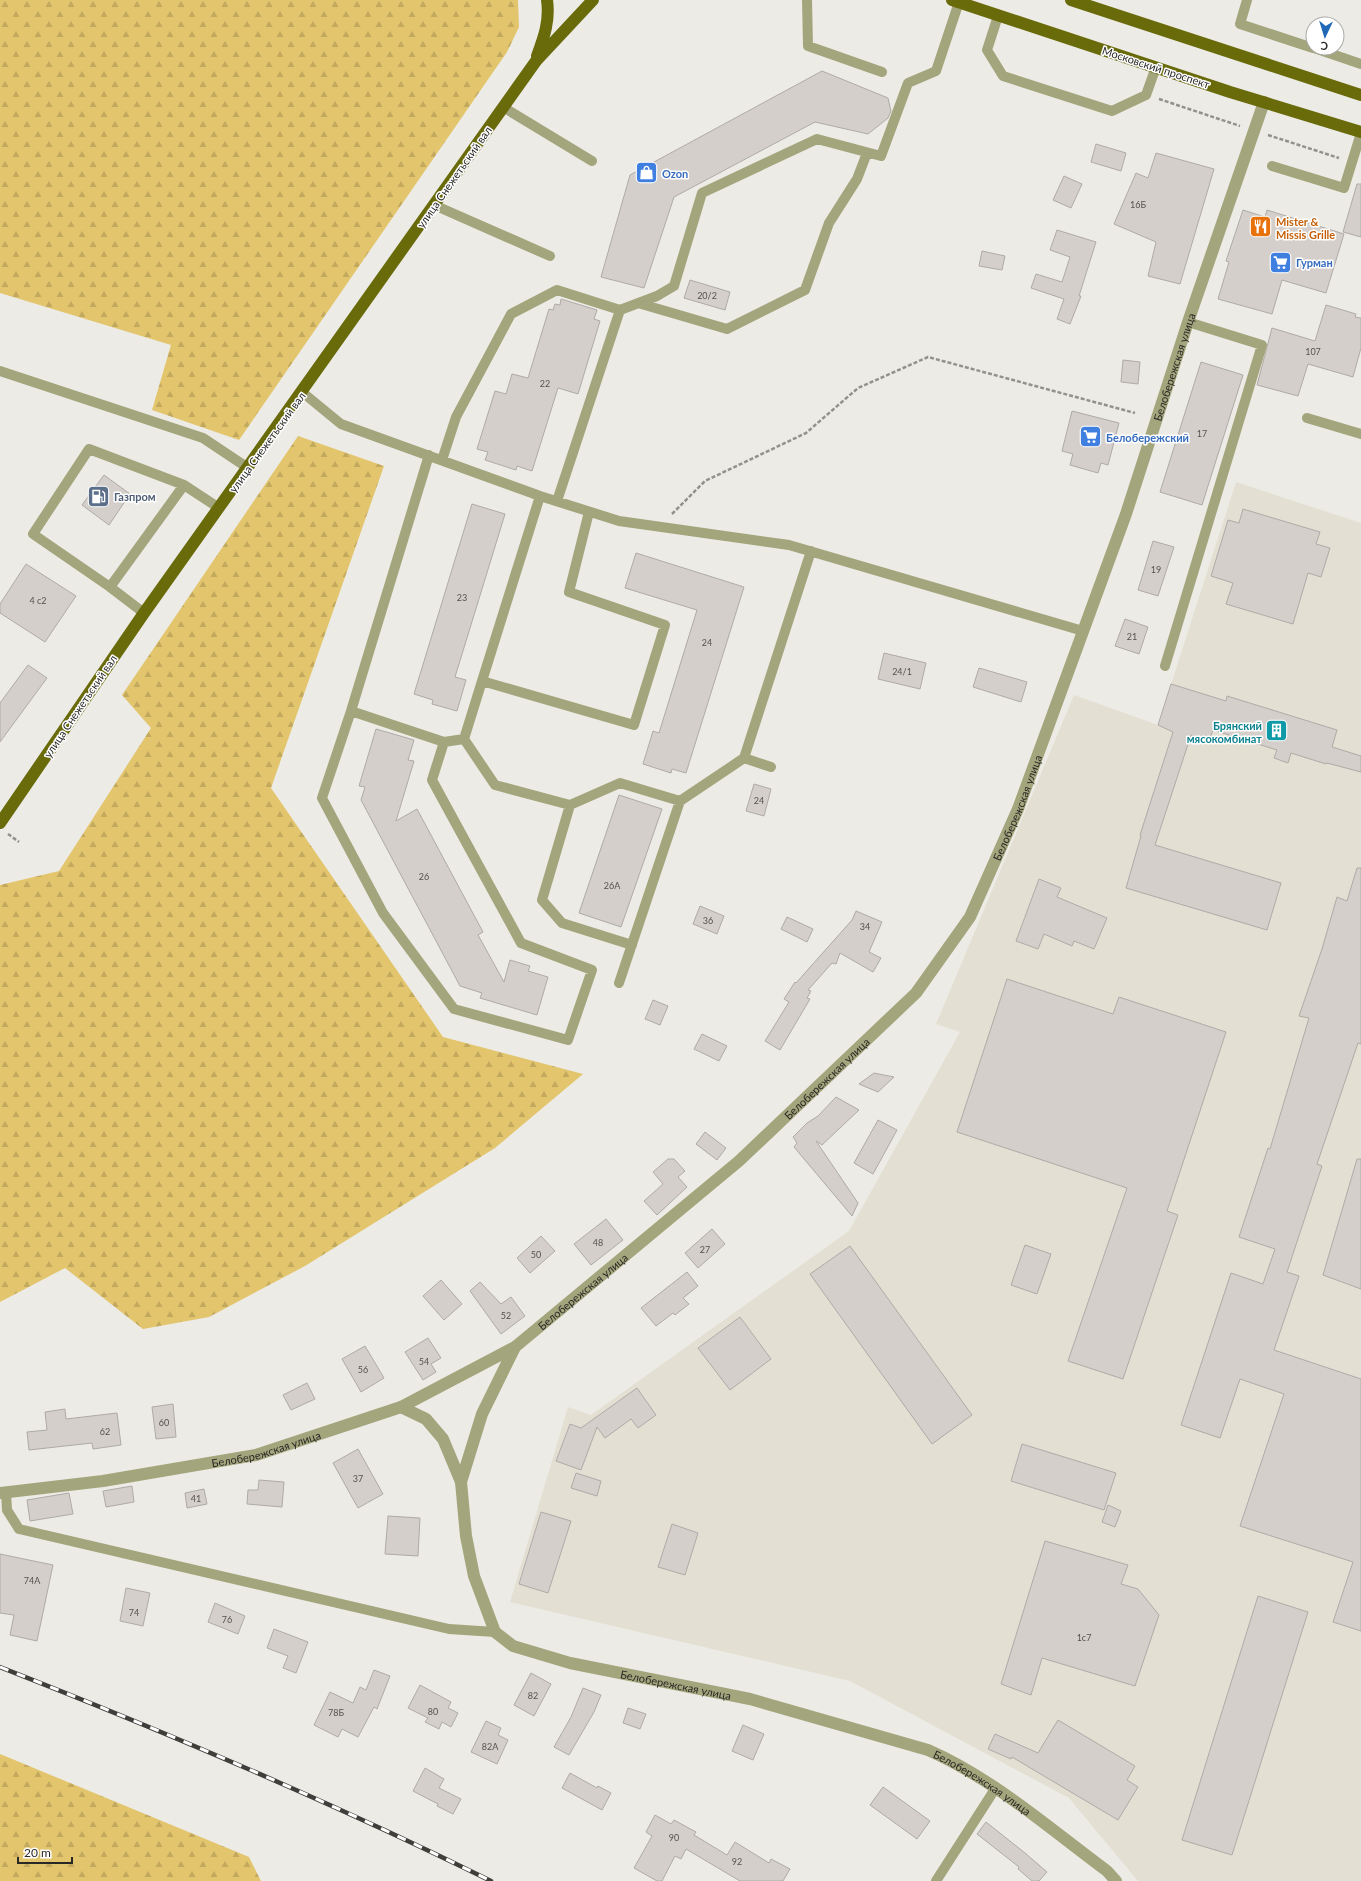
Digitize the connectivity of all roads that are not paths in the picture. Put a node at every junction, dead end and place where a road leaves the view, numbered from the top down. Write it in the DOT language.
graph roads {
  1 [pos="547,0"];
  2 [pos="593,0"];
  3 [pos="807,0"];
  4 [pos="1070,0"];
  5 [pos="1247,0"];
  6 [pos="955,1"];
  7 [pos="998,16"];
  8 [pos="1305,45"];
  9 [pos="1337,56"];
  10 [pos="536,61"];
  11 [pos="1361,64"];
  12 [pos="1156,67"];
  13 [pos="882,72"];
  14 [pos="1361,95"];
  15 [pos="1264,102"];
  16 [pos="503,108"];
  17 [pos="1361,132"];
  18 [pos="867,153"];
  19 [pos="592,161"];
  20 [pos="1272,166"];
  21 [pos="434,205"];
  22 [pos="550,256"];
  23 [pos="638,303"];
  24 [pos="620,310"];
  25 [pos="1188,322"];
  26 [pos="0,371"];
  27 [pos="302,392"];
  28 [pos="1307,418"];
  29 [pos="1361,434"];
  30 [pos="429,455"];
  31 [pos="442,460"];
  32 [pos="248,468"];
  33 [pos="184,485"];
  34 [pos="540,496"];
  35 [pos="557,501"];
  36 [pos="219,508"];
  37 [pos="589,512"];
  38 [pos="811,551"];
  39 [pos="110,587"];
  40 [pos="144,614"];
  41 [pos="1083,631"];
  42 [pos="1165,666"];
  43 [pos="482,681"];
  44 [pos="351,712"];
  45 [pos="464,739"];
  46 [pos="444,742"];
  47 [pos="744,758"];
  48 [pos="771,767"];
  49 [pos="680,801"];
  50 [pos="570,805"];
  51 [pos="0,823"];
  52 [pos="632,945"];
  53 [pos="619,983"];
  54 [pos="515,1347"];
  55 [pos="401,1407"];
  56 [pos="461,1482"];
  57 [pos="3,1492"];
  58 [pos="495,1632"];
  59 [pos="995,1789"];
  60 [pos="936,1881"];
  61 [pos="1116,1881"];
  1 -- 10 [label="main road, улица Снежетьский вал"];
  2 -- 10 [label="main road, улица Снежетьский вал"];
  3 -- 13 [label="lane"];
  4 -- 14 [label="main road"];
  5 -- 8 [label="lane"];
  6 -- 7 [label="main road, Московский проспект"];
  6 -- 18 [label="lane"];
  7 -- 12 [label="main road, Московский проспект"];
  7 -- 12 [label="lane"];
  9 -- 11 [label="lane"];
  10 -- 16 [label="main road, улица Снежетьский вал"];
  12 -- 15 [label="main road, Московский проспект"];
  15 -- 17 [label="main road, Московский проспект"];
  15 -- 25 [label="street, Белобережская улица"];
  16 -- 19 [label="lane"];
  16 -- 21 [label="main road, улица Снежетьский вал"];
  17 -- 20 [label="lane"];
  18 -- 23 [label="lane"];
  18 -- 23 [label="lane"];
  21 -- 22 [label="lane"];
  21 -- 27 [label="main road, улица Снежетьский вал"];
  23 -- 24 [label="lane"];
  24 -- 31 [label="lane"];
  24 -- 35 [label="lane"];
  25 -- 41 [label="street, Белобережская улица"];
  25 -- 42 [label="lane"];
  26 -- 32 [label="lane"];
  27 -- 30 [label="lane"];
  27 -- 32 [label="main road, улица Снежетьский вал"];
  28 -- 29 [label="lane"];
  30 -- 31 [label="lane"];
  30 -- 44 [label="lane"];
  31 -- 34 [label="lane"];
  32 -- 36 [label="main road, улица Снежетьский вал"];
  33 -- 36 [label="lane"];
  33 -- 39 [label="lane"];
  33 -- 39 [label="lane"];
  34 -- 35 [label="lane"];
  34 -- 43 [label="lane"];
  35 -- 37 [label="lane"];
  36 -- 40 [label="main road, улица Снежетьский вал"];
  37 -- 38 [label="lane"];
  37 -- 43 [label="lane"];
  38 -- 41 [label="lane"];
  38 -- 47 [label="lane"];
  39 -- 40 [label="lane"];
  40 -- 51 [label="main road, улица Снежетьский вал"];
  41 -- 54 [label="street, Белобережская улица"];
  43 -- 45 [label="lane"];
  44 -- 46 [label="lane"];
  44 -- 46 [label="lane"];
  45 -- 46 [label="lane"];
  45 -- 50 [label="lane"];
  47 -- 48 [label="lane"];
  47 -- 49 [label="lane"];
  49 -- 50 [label="lane"];
  49 -- 52 [label="lane"];
  50 -- 52 [label="lane"];
  52 -- 53 [label="lane"];
  54 -- 55 [label="street, Белобережская улица"];
  54 -- 56 [label="street, Белобережская улица"];
  55 -- 56 [label="street"];
  55 -- 57 [label="street, Белобережская улица"];
  56 -- 58 [label="street, Белобережская улица"];
  57 -- 58 [label="lane"];
  58 -- 59 [label="street, Белобережская улица"];
  59 -- 60 [label="lane"];
  59 -- 61 [label="street, Белобережская улица"];
}
